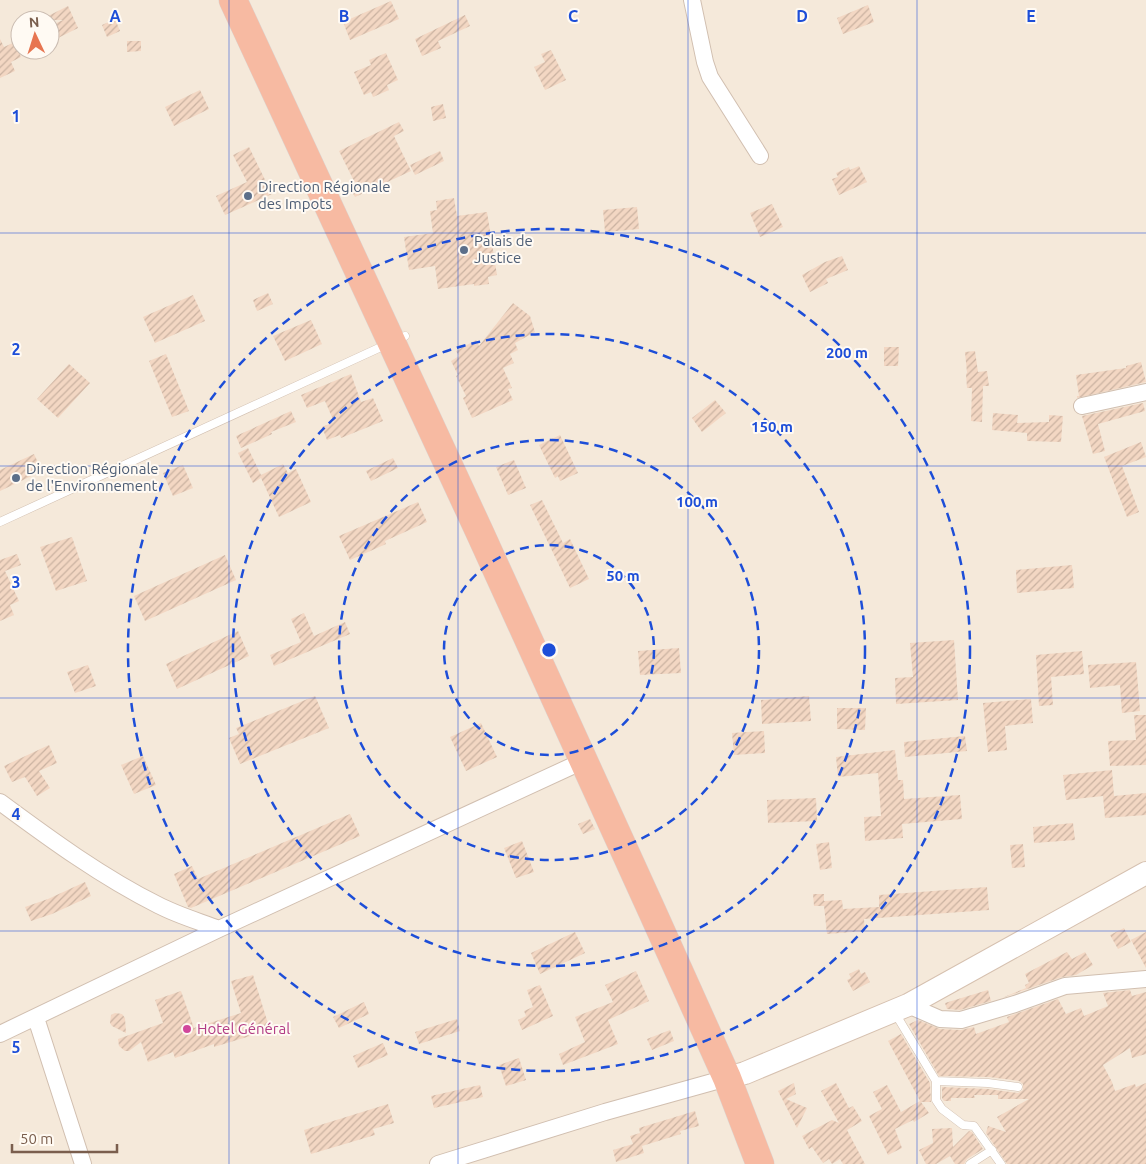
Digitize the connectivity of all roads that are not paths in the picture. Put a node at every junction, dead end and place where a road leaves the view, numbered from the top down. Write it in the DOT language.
graph roads {
  1 [pos="233,0"];
  2 [pos="252,0"];
  3 [pos="692,0"];
  4 [pos="760,156"];
  5 [pos="357,249"];
  6 [pos="398,339"];
  7 [pos="1146,392"];
  8 [pos="1082,406"];
  9 [pos="0,522"];
  10 [pos="487,529"];
  11 [pos="583,762"];
  12 [pos="0,802"];
  13 [pos="1146,874"];
  14 [pos="218,929"];
  15 [pos="1146,979"];
  16 [pos="901,1008"];
  17 [pos="36,1018"];
  18 [pos="0,1034"];
  19 [pos="736,1075"];
  20 [pos="936,1081"];
  21 [pos="1018,1087"];
  22 [pos="992,1150"];
  23 [pos="83,1164"];
  24 [pos="438,1164"];
  25 [pos="760,1164"];
  26 [pos="776,1164"];
  27 [pos="970,1164"];
  28 [pos="1001,1164"];
  1 -- 5 [label="highway"];
  2 -- 5 [label="highway"];
  3 -- 4 [label="street"];
  5 -- 6 [label="highway"];
  6 -- 9 [label="lane"];
  6 -- 10 [label="highway"];
  7 -- 8 [label="street"];
  10 -- 11 [label="highway"];
  10 -- 19 [label="highway"];
  11 -- 14 [label="street"];
  11 -- 19 [label="highway"];
  12 -- 14 [label="street"];
  13 -- 16 [label="street"];
  14 -- 17 [label="street"];
  15 -- 16 [label="street"];
  16 -- 19 [label="street"];
  16 -- 20 [label="lane"];
  17 -- 18 [label="street"];
  17 -- 23 [label="street"];
  19 -- 24 [label="street"];
  19 -- 25 [label="highway"];
  19 -- 26 [label="highway"];
  20 -- 21 [label="lane"];
  20 -- 22 [label="lane"];
  22 -- 27 [label="lane"];
  22 -- 28 [label="lane"];
}
